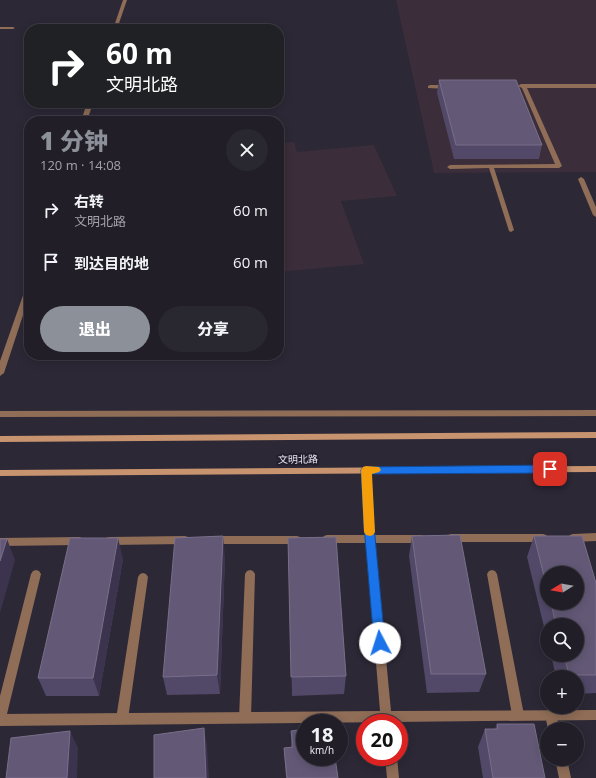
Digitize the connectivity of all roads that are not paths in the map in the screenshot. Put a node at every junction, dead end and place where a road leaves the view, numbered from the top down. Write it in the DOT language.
graph roads {
  1 [pos="125,0"];
  2 [pos="117,24"];
  3 [pos="0,28"];
  4 [pos="13,28"];
  5 [pos="516,86"];
  6 [pos="524,86"];
  7 [pos="596,86"];
  8 [pos="430,87"];
  9 [pos="454,87"];
  10 [pos="450,167"];
  11 [pos="491,167"];
  12 [pos="580,178"];
  13 [pos="596,215"];
  14 [pos="511,230"];
  15 [pos="24,301"];
  16 [pos="0,373"];
  17 [pos="596,413"];
  18 [pos="0,414"];
  19 [pos="596,435"];
  20 [pos="0,440"];
  21 [pos="596,469"];
  22 [pos="366,470"];
  23 [pos="0,473"];
  24 [pos="596,537"];
  25 [pos="549,538"];
  26 [pos="565,538"];
  27 [pos="371,539"];
  28 [pos="87,541"];
  29 [pos="102,541"];
  30 [pos="0,542"];
  31 [pos="36,574"];
  32 [pos="250,574"];
  33 [pos="492,574"];
  34 [pos="143,577"];
  35 [pos="386,714"];
  36 [pos="551,715"];
  37 [pos="596,715"];
  38 [pos="518,716"];
  39 [pos="245,718"];
  40 [pos="0,719"];
  41 [pos="122,719"];
  42 [pos="408,719"];
  43 [pos="356,720"];
  44 [pos="552,722"];
  45 [pos="392,766"];
  46 [pos="562,766"];
  47 [pos="393,778"];
  48 [pos="565,778"];
  1 -- 2 [label="street"];
  3 -- 4 [label="street"];
  5 -- 6 [label="street"];
  6 -- 7 [label="street"];
  6 -- 11 [label="street"];
  8 -- 9 [label="street"];
  10 -- 11 [label="street"];
  11 -- 14 [label="street"];
  12 -- 13 [label="street"];
  15 -- 16 [label="street"];
  17 -- 18 [label="street"];
  19 -- 20 [label="street"];
  21 -- 22 [label="street, 文明北路"];
  22 -- 23 [label="street, 文明北路"];
  22 -- 27 [label="street"];
  24 -- 26 [label="street"];
  25 -- 27 [label="street"];
  27 -- 29 [label="street"];
  27 -- 35 [label="street"];
  28 -- 30 [label="street"];
  31 -- 40 [label="street"];
  32 -- 39 [label="street"];
  33 -- 38 [label="street"];
  34 -- 41 [label="street"];
  36 -- 37 [label="street"];
  36 -- 38 [label="street"];
  36 -- 44 [label="street"];
  38 -- 42 [label="street"];
  39 -- 41 [label="street"];
  39 -- 43 [label="street"];
  40 -- 41 [label="street"];
  45 -- 47 [label="street"];
  46 -- 48 [label="street"];
}
